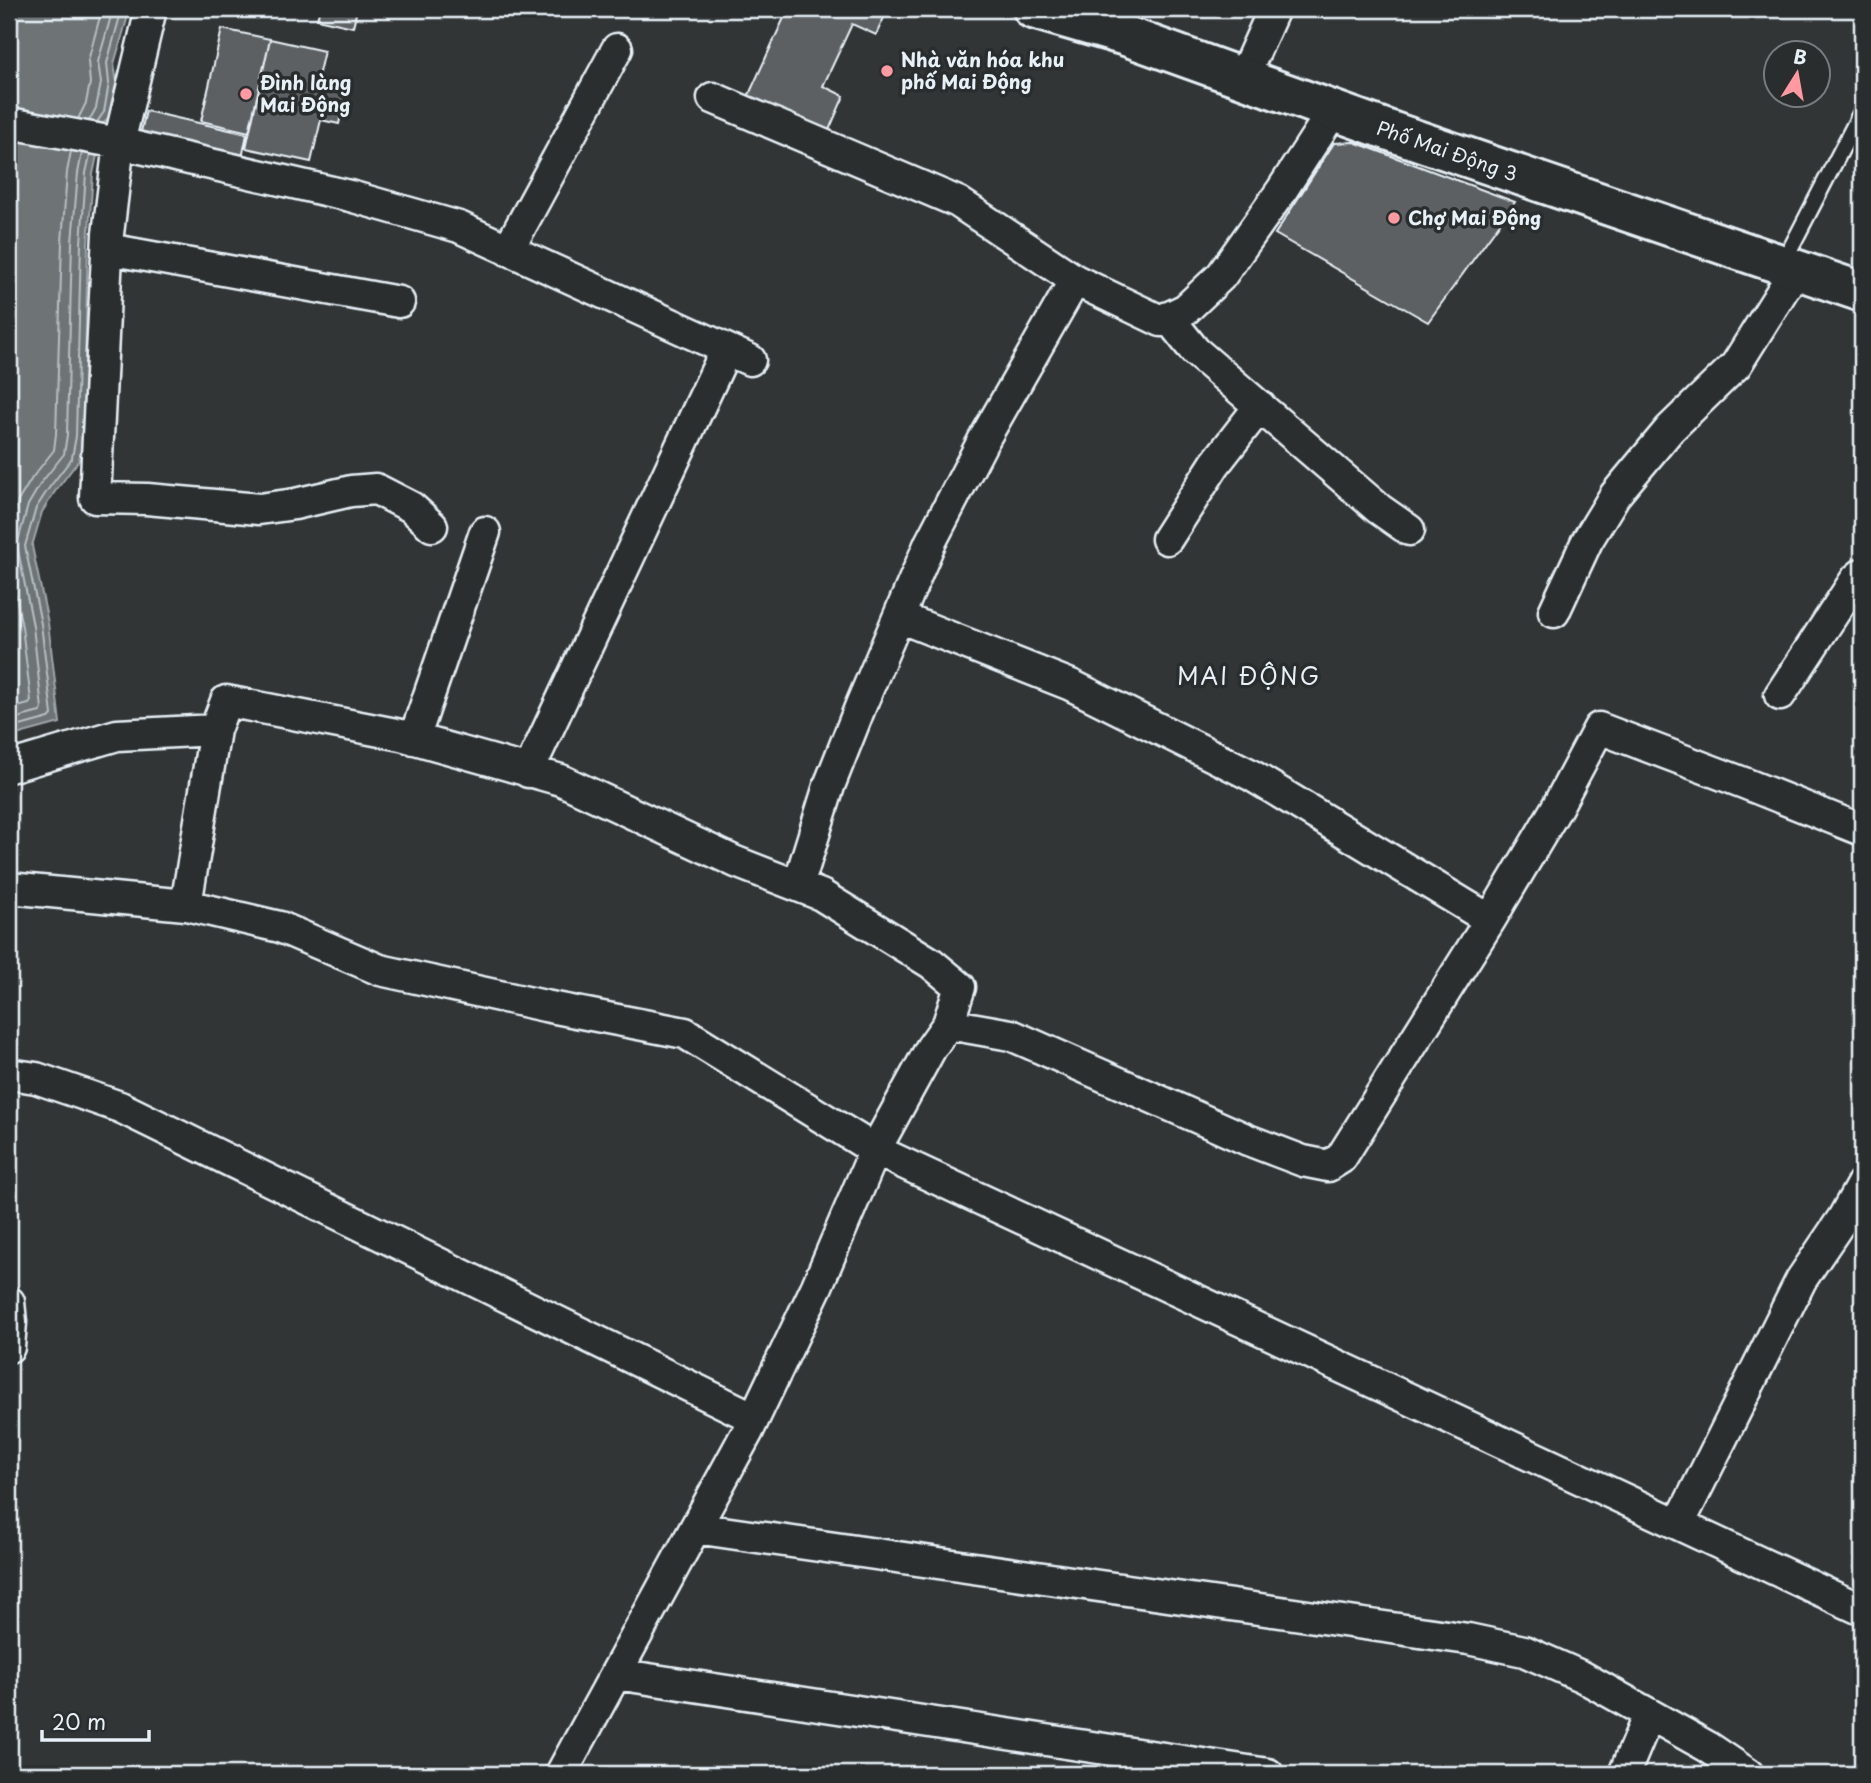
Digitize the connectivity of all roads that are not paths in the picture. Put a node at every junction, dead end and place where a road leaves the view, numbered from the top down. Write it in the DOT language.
graph roads {
  1 [pos="151,9"];
  2 [pos="1033,9"];
  3 [pos="1274,9"];
  4 [pos="1072,14"];
  5 [pos="617,49"];
  6 [pos="1243,78"];
  7 [pos="713,98"];
  8 [pos="1862,110"];
  9 [pos="1333,111"];
  10 [pos="9,122"];
  11 [pos="113,142"];
  12 [pos="108,249"];
  13 [pos="508,250"];
  14 [pos="1789,267"];
  15 [pos="1075,280"];
  16 [pos="1862,292"];
  17 [pos="399,302"];
  18 [pos="1168,317"];
  19 [pos="1261,406"];
  20 [pos="432,526"];
  21 [pos="1409,530"];
  22 [pos="485,532"];
  23 [pos="1167,539"];
  24 [pos="1862,574"];
  25 [pos="1554,612"];
  26 [pos="898,617"];
  27 [pos="1780,695"];
  28 [pos="215,730"];
  29 [pos="414,739"];
  30 [pos="9,767"];
  31 [pos="528,772"];
  32 [pos="1862,830"];
  33 [pos="798,886"];
  34 [pos="9,888"];
  35 [pos="186,905"];
  36 [pos="1490,920"];
  37 [pos="948,1024"];
  38 [pos="9,1074"];
  39 [pos="875,1150"];
  40 [pos="1862,1184"];
  41 [pos="754,1418"];
  42 [pos="1678,1524"];
  43 [pos="695,1528"];
  44 [pos="1862,1609"];
  45 [pos="615,1674"];
  46 [pos="1649,1714"];
  47 [pos="561,1774"];
  48 [pos="1268,1774"];
  49 [pos="1624,1774"];
  50 [pos="1748,1774"];
  1 -- 11 [label="street"];
  2 -- 4 [label="main road, Phố Mai Động 3"];
  3 -- 6 [label="street"];
  4 -- 6 [label="main road, Phố Mai Động 3"];
  5 -- 13 [label="street"];
  6 -- 9 [label="main road, Phố Mai Động 3"];
  7 -- 15 [label="street"];
  8 -- 14 [label="lane"];
  9 -- 14 [label="main road, Phố Mai Động 3"];
  9 -- 18 [label="street"];
  10 -- 11 [label="street"];
  11 -- 12 [label="street"];
  11 -- 13 [label="street"];
  12 -- 17 [label="street"];
  12 -- 20 [label="street"];
  13 -- 31 [label="street"];
  14 -- 16 [label="main road, Phố Mai Động 3"];
  14 -- 25 [label="street"];
  15 -- 18 [label="street"];
  15 -- 26 [label="street"];
  18 -- 19 [label="street"];
  19 -- 21 [label="street"];
  19 -- 23 [label="street"];
  22 -- 29 [label="street"];
  24 -- 27 [label="street"];
  26 -- 33 [label="street"];
  26 -- 36 [label="street"];
  28 -- 29 [label="street"];
  28 -- 30 [label="street"];
  28 -- 35 [label="street"];
  29 -- 31 [label="street"];
  31 -- 33 [label="street"];
  32 -- 36 [label="street"];
  33 -- 37 [label="street"];
  34 -- 35 [label="street"];
  35 -- 39 [label="street"];
  36 -- 37 [label="street"];
  37 -- 39 [label="street"];
  38 -- 41 [label="street"];
  39 -- 41 [label="street"];
  39 -- 42 [label="street"];
  40 -- 42 [label="street"];
  41 -- 43 [label="street"];
  42 -- 44 [label="street"];
  43 -- 45 [label="street"];
  43 -- 46 [label="street"];
  45 -- 47 [label="street"];
  45 -- 48 [label="street"];
  46 -- 49 [label="street"];
  46 -- 50 [label="street"];
}
